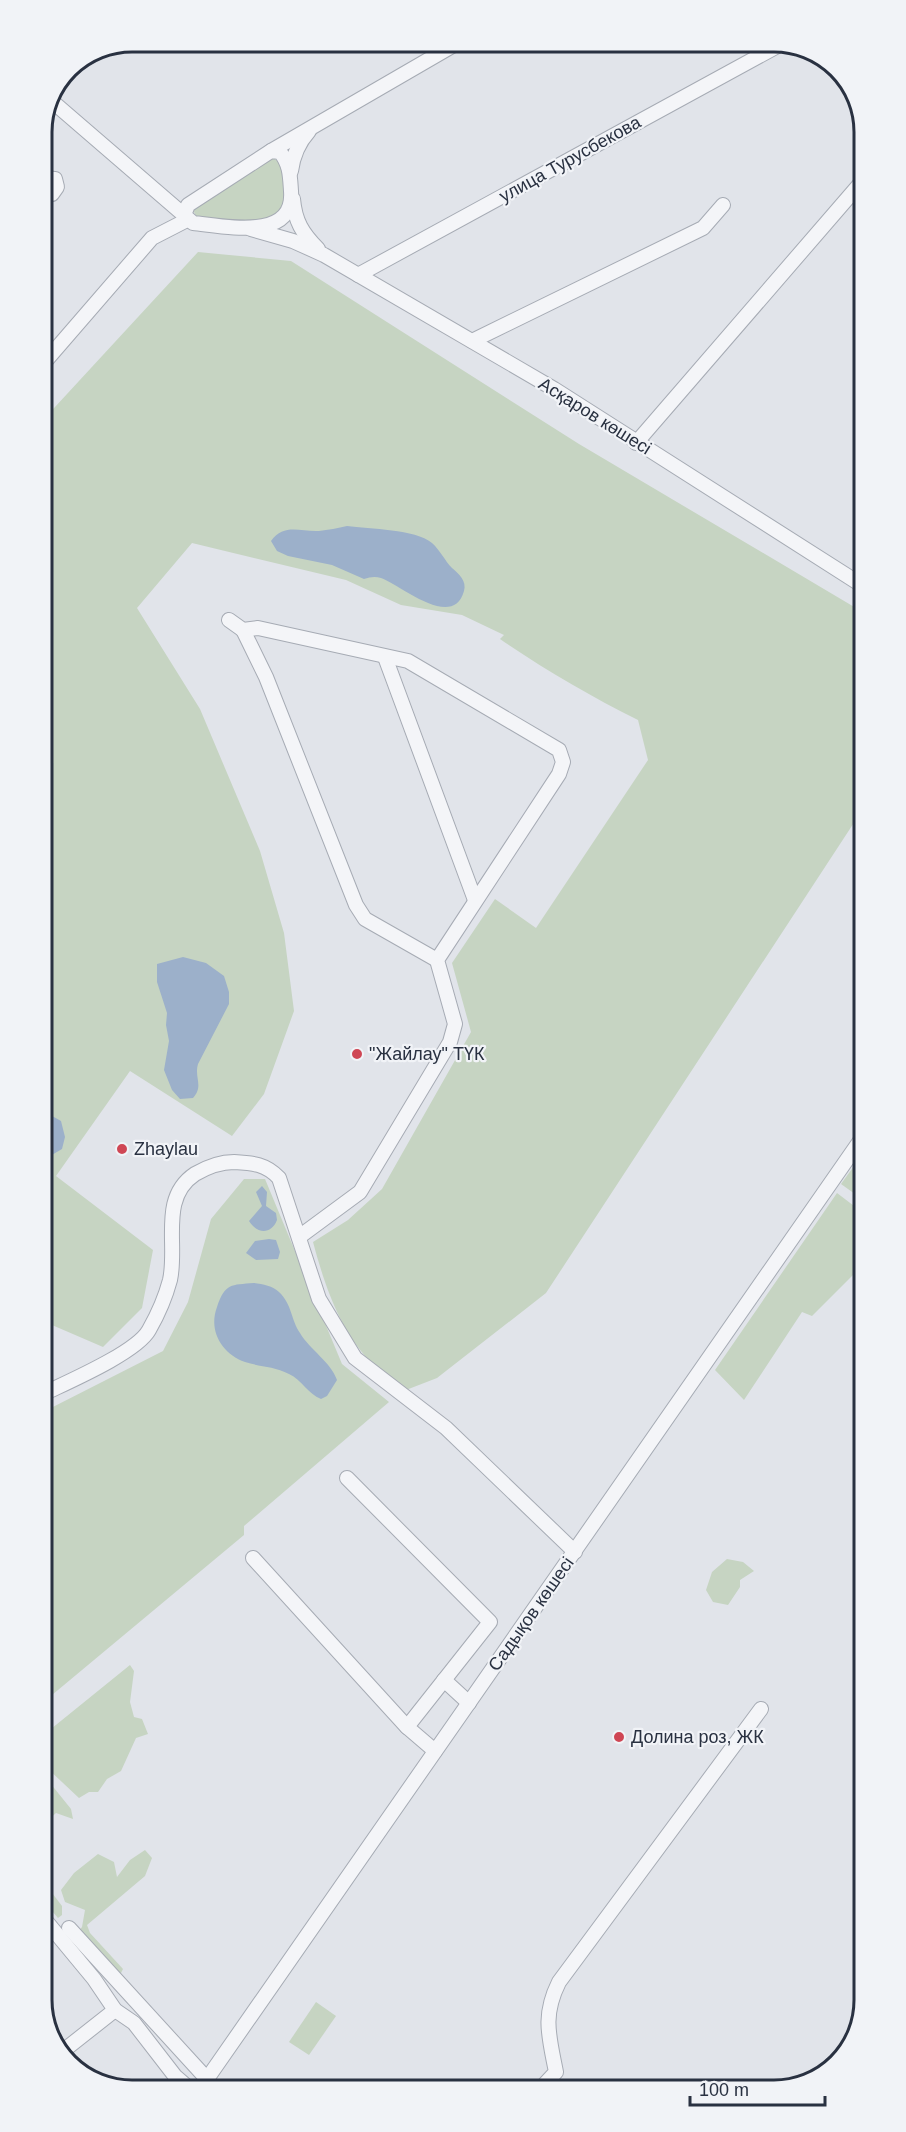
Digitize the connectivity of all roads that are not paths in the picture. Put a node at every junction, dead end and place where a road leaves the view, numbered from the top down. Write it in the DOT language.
graph roads {
  1 [pos="440,53"];
  2 [pos="765,53"];
  3 [pos="58,105"];
  4 [pos="312,128"];
  5 [pos="271,151"];
  6 [pos="290,178"];
  7 [pos="53,179"];
  8 [pos="854,192"];
  9 [pos="53,193"];
  10 [pos="723,205"];
  11 [pos="186,217"];
  12 [pos="251,229"];
  13 [pos="324,255"];
  14 [pos="358,275"];
  15 [pos="472,341"];
  16 [pos="53,352"];
  17 [pos="636,443"];
  18 [pos="854,578"];
  19 [pos="229,620"];
  20 [pos="243,630"];
  21 [pos="385,657"];
  22 [pos="475,900"];
  23 [pos="436,960"];
  24 [pos="854,1150"];
  25 [pos="299,1237"];
  26 [pos="53,1389"];
  27 [pos="346,1478"];
  28 [pos="575,1552"];
  29 [pos="253,1558"];
  30 [pos="444,1680"];
  31 [pos="469,1703"];
  32 [pos="760,1709"];
  33 [pos="407,1727"];
  34 [pos="435,1751"];
  35 [pos="69,1928"];
  36 [pos="53,1929"];
  37 [pos="115,2010"];
  38 [pos="68,2047"];
  39 [pos="179,2079"];
  40 [pos="199,2079"];
  41 [pos="206,2079"];
  42 [pos="549,2080"];
  1 -- 4 [label="street"];
  2 -- 14 [label="street, улица Турусбекова"];
  3 -- 11 [label="street"];
  4 -- 5 [label="street"];
  4 -- 6 [label="street"];
  5 -- 6 [label="street"];
  5 -- 11 [label="street"];
  6 -- 12 [label="street"];
  6 -- 13 [label="street"];
  7 -- 9 [label="street"];
  8 -- 17 [label="street"];
  10 -- 15 [label="street"];
  11 -- 12 [label="street"];
  11 -- 16 [label="street"];
  12 -- 13 [label="street"];
  13 -- 14 [label="street, Асқаров көшесі"];
  14 -- 15 [label="street, Асқаров көшесі"];
  15 -- 17 [label="street, Асқаров көшесі"];
  17 -- 18 [label="street, Асқаров көшесі"];
  19 -- 20 [label="street"];
  20 -- 21 [label="street"];
  20 -- 23 [label="street"];
  21 -- 22 [label="street"];
  21 -- 22 [label="street"];
  22 -- 23 [label="street"];
  23 -- 25 [label="street"];
  24 -- 28 [label="street, Садықов көшесі"];
  25 -- 26 [label="street"];
  25 -- 28 [label="street"];
  27 -- 30 [label="street"];
  28 -- 31 [label="street, Садықов көшесі"];
  29 -- 33 [label="street"];
  30 -- 31 [label="street"];
  30 -- 33 [label="street"];
  31 -- 34 [label="street, Садықов көшесі"];
  32 -- 42 [label="street"];
  33 -- 34 [label="street"];
  34 -- 41 [label="street, Садықов көшесі"];
  35 -- 40 [label="street"];
  36 -- 37 [label="street"];
  37 -- 38 [label="street"];
  37 -- 39 [label="street"];
}
